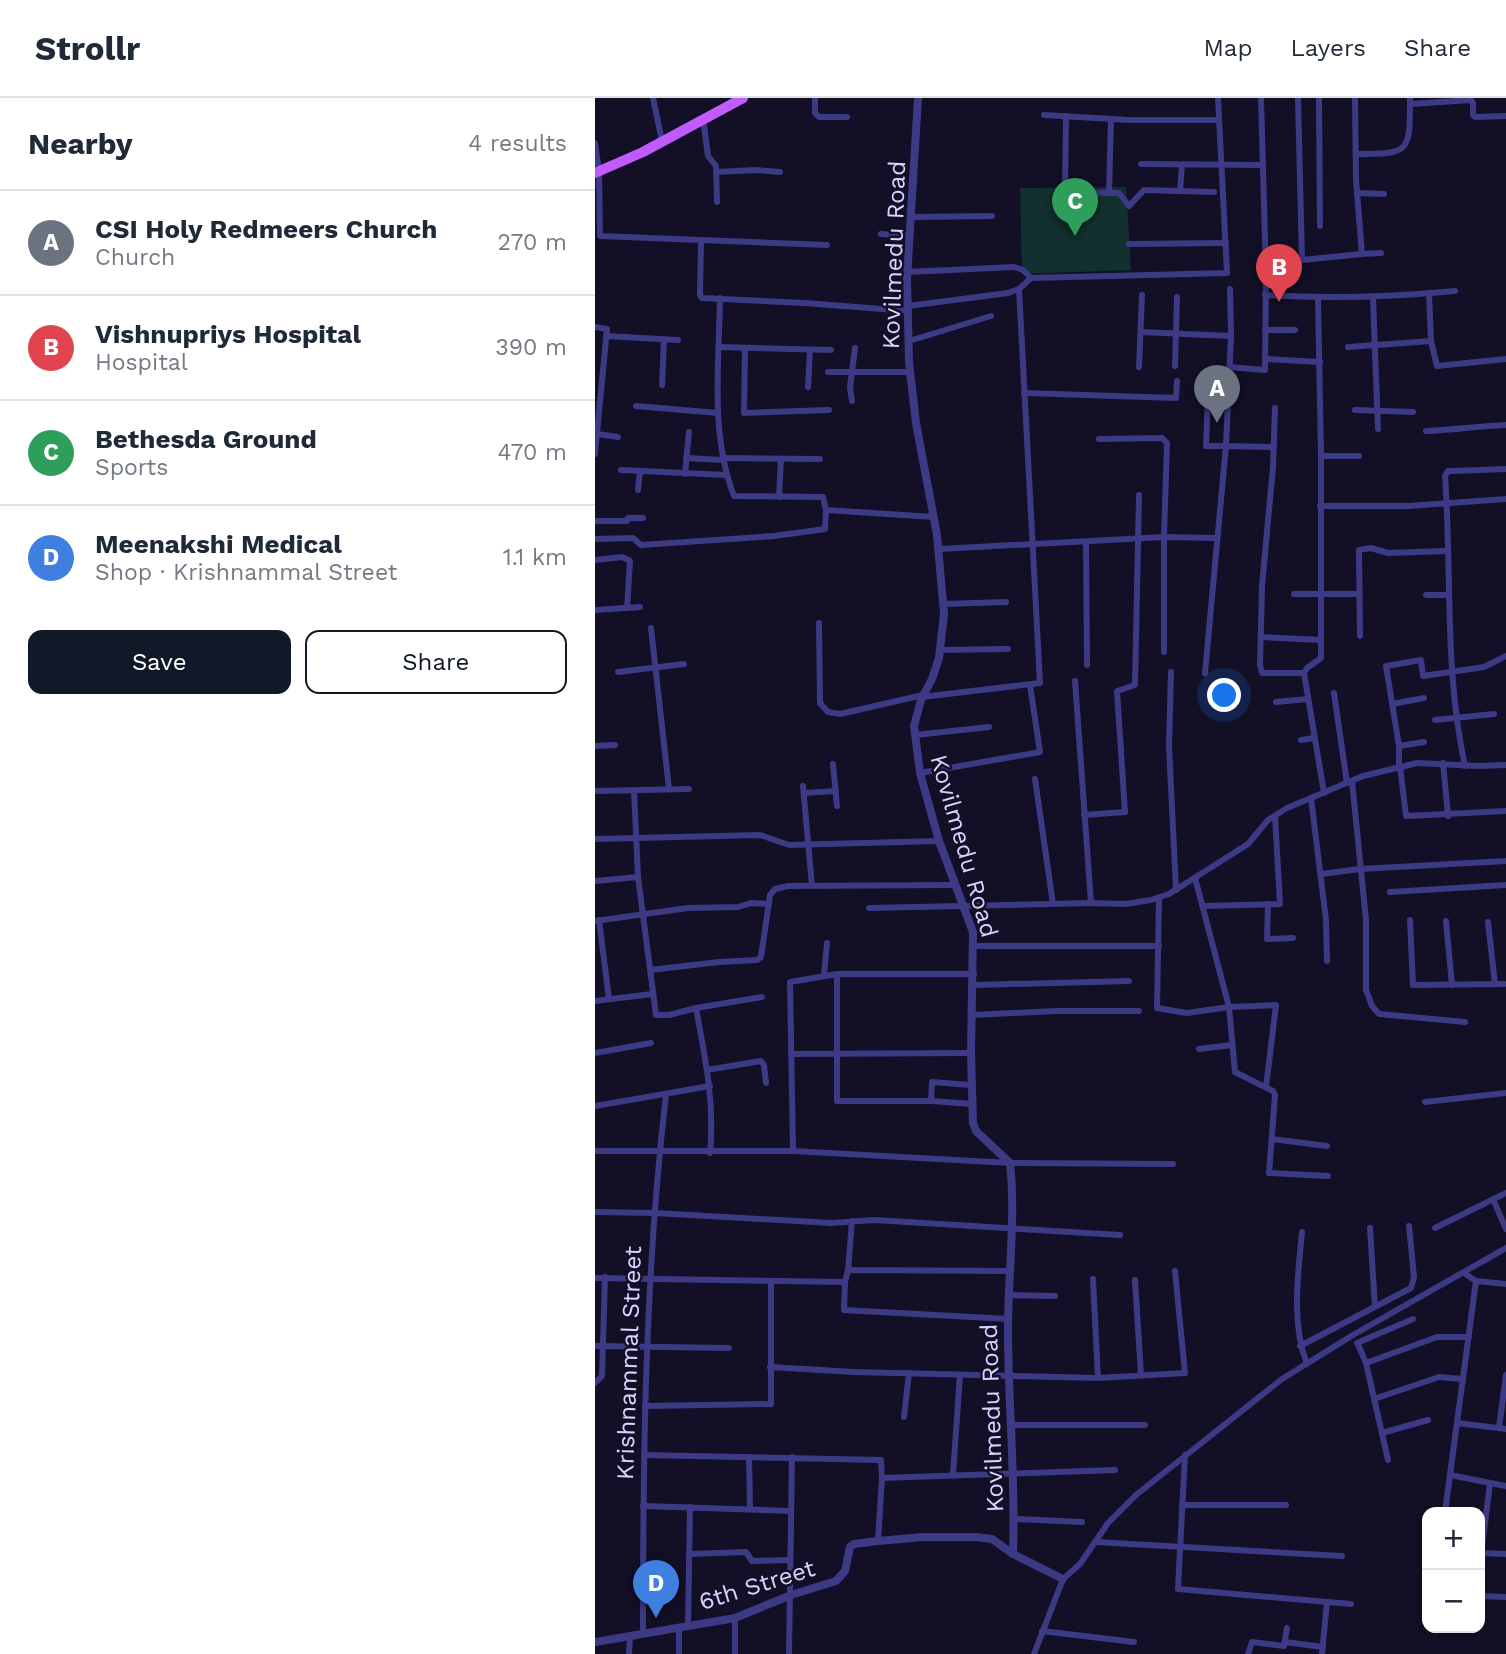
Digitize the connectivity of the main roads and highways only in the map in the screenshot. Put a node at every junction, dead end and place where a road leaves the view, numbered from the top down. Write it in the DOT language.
graph roads {
  1 [pos="743,98"];
  2 [pos="730,101"];
  3 [pos="597,172"];
  1 -- 2 [label="main road"];
  2 -- 3 [label="main road"];
}
